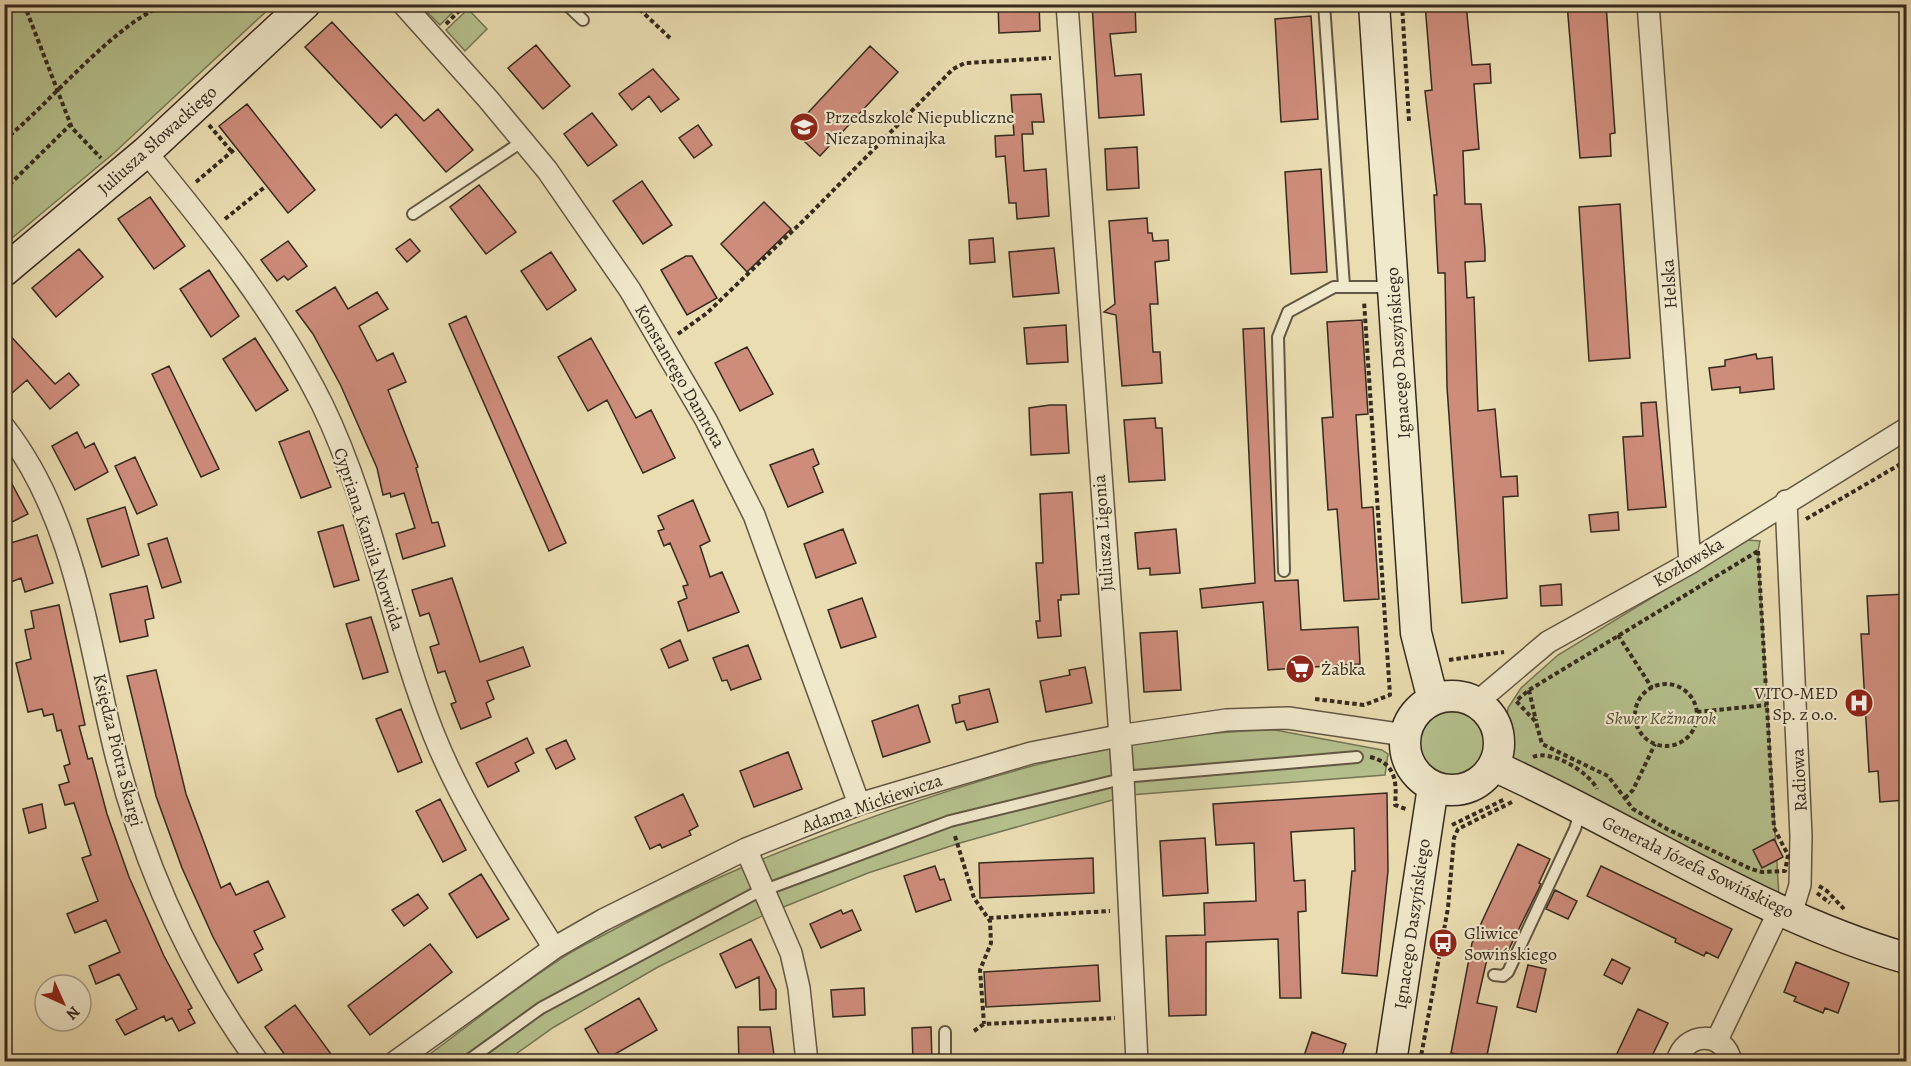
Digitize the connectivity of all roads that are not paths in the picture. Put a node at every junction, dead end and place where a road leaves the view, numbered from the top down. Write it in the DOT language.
graph roads {
  1 [pos="305,4"];
  2 [pos="403,4"];
  3 [pos="566,4"];
  4 [pos="1067,4"];
  5 [pos="1324,4"];
  6 [pos="1374,4"];
  7 [pos="1648,13"];
  8 [pos="583,20"];
  9 [pos="523,141"];
  10 [pos="146,152"];
  11 [pos="413,214"];
  12 [pos="4,271"];
  13 [pos="1344,286"];
  14 [pos="1395,287"];
  15 [pos="4,427"];
  16 [pos="1906,429"];
  17 [pos="1786,501"];
  18 [pos="1690,563"];
  19 [pos="1284,571"];
  20 [pos="1433,700"];
  21 [pos="1476,703"];
  22 [pos="1405,735"];
  23 [pos="1118,736"];
  24 [pos="1357,757"];
  25 [pos="1122,778"];
  26 [pos="1510,781"];
  27 [pos="1433,787"];
  28 [pos="859,804"];
  29 [pos="1581,809"];
  30 [pos="746,849"];
  31 [pos="764,890"];
  32 [pos="1786,911"];
  33 [pos="554,948"];
  34 [pos="1906,958"];
  35 [pos="1494,975"];
  36 [pos="945,1032"];
  37 [pos="1717,1040"];
  38 [pos="258,1062"];
  39 [pos="395,1062"];
  40 [pos="466,1062"];
  41 [pos="807,1062"];
  42 [pos="945,1062"];
  43 [pos="1137,1062"];
  44 [pos="1391,1062"];
  45 [pos="1677,1062"];
  46 [pos="1731,1062"];
  1 -- 10 [label="street, Juliusza Słowackiego"];
  2 -- 9 [label="street, Konstantego Damrota"];
  3 -- 8 [label="lane"];
  4 -- 23 [label="street, Juliusza Ligonia"];
  5 -- 13 [label="lane"];
  6 -- 14 [label="street, Ignacego Daszyńskiego"];
  7 -- 18 [label="street, Helska"];
  9 -- 11 [label="lane"];
  9 -- 28 [label="street, Konstantego Damrota"];
  10 -- 12 [label="street, Juliusza Słowackiego"];
  10 -- 33 [label="street, Cypriana Kamila Norwida"];
  13 -- 14 [label="lane"];
  13 -- 19 [label="lane"];
  14 -- 20 [label="street, Ignacego Daszyńskiego"];
  15 -- 38 [label="street, Księdza Piotra Skargi"];
  16 -- 17 [label="street, Kozłowska"];
  17 -- 18 [label="street, Kozłowska"];
  17 -- 32 [label="street, Radiowa"];
  18 -- 21 [label="street, Kozłowska"];
  20 -- 21 [label="street"];
  20 -- 22 [label="street"];
  21 -- 26 [label="street"];
  22 -- 23 [label="street, Adama Mickiewicza"];
  22 -- 27 [label="street"];
  23 -- 25 [label="street, Juliusza Ligonia"];
  23 -- 28 [label="street, Adama Mickiewicza"];
  24 -- 25 [label="lane"];
  25 -- 31 [label="lane"];
  25 -- 43 [label="street, Juliusza Ligonia"];
  26 -- 27 [label="street"];
  26 -- 29 [label="street, Generała Józefa Sowińskiego"];
  27 -- 44 [label="street, Ignacego Daszyńskiego"];
  28 -- 30 [label="street, Adama Mickiewicza"];
  29 -- 32 [label="street, Generała Józefa Sowińskiego"];
  29 -- 35 [label="lane"];
  30 -- 31 [label="street"];
  30 -- 33 [label="street, Adama Mickiewicza"];
  31 -- 40 [label="lane"];
  31 -- 41 [label="street"];
  32 -- 34 [label="street, Generała Józefa Sowińskiego"];
  32 -- 37 [label="street, Radiowa"];
  33 -- 39 [label="street, Adama Mickiewicza"];
  36 -- 42 [label="lane"];
  37 -- 45 [label="street"];
  37 -- 46 [label="street"];
}
